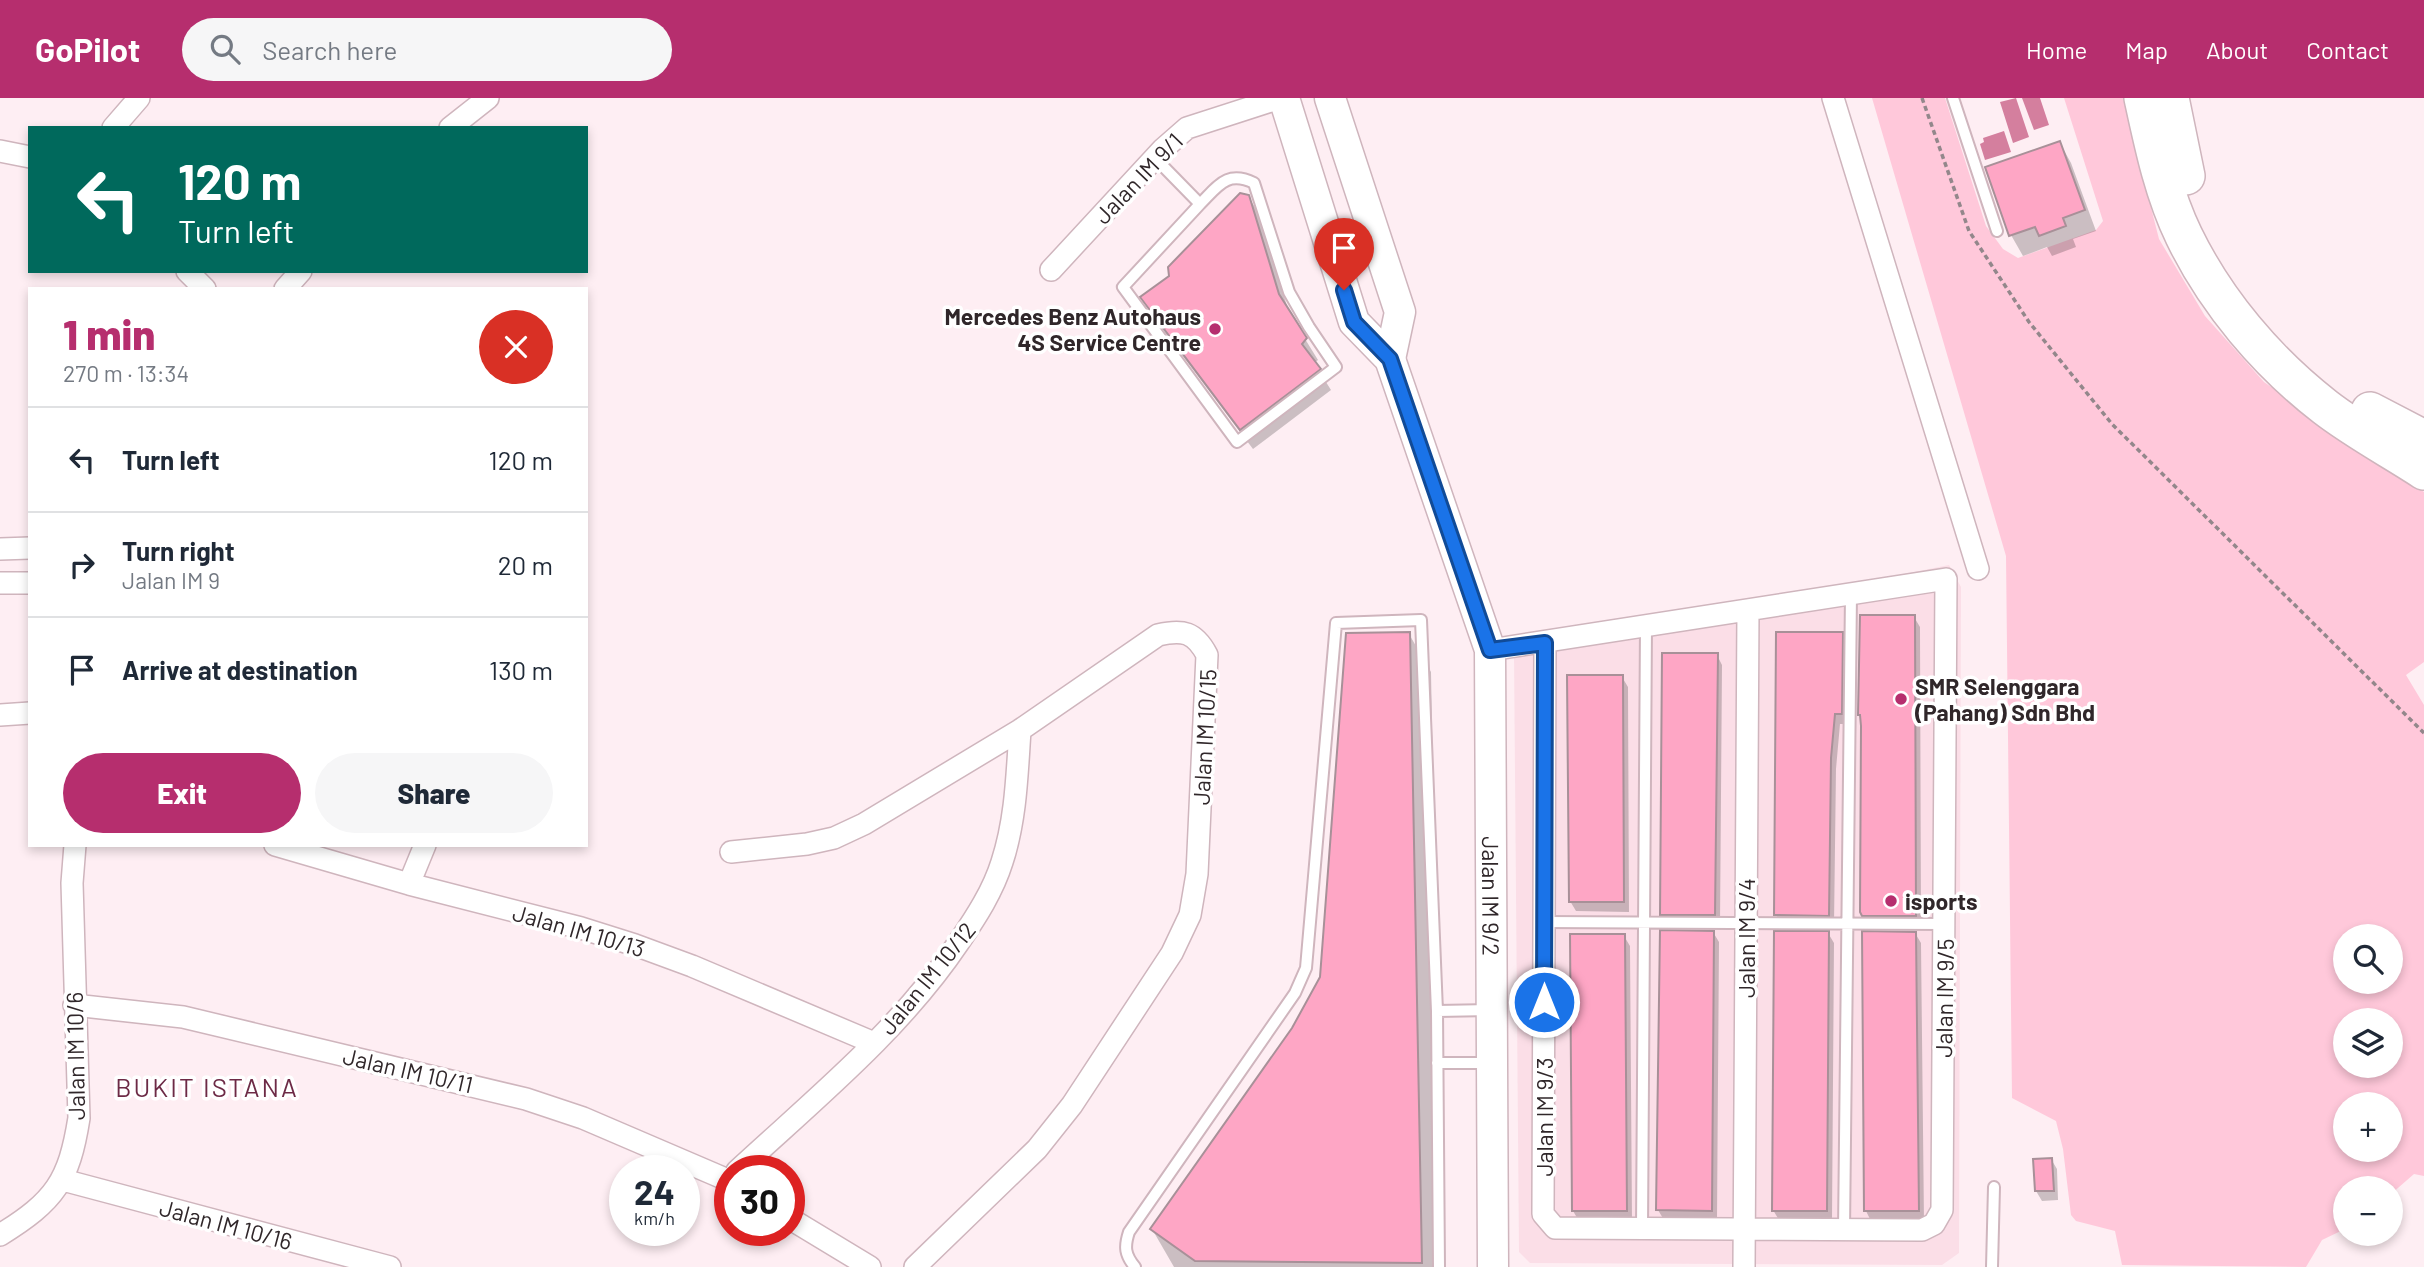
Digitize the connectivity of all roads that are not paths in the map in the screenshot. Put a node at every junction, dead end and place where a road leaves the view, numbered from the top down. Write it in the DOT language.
graph roads {
  1 [pos="139,98"];
  2 [pos="488,98"];
  3 [pos="1282,98"];
  4 [pos="1330,98"];
  5 [pos="1833,98"];
  6 [pos="1953,98"];
  7 [pos="2143,98"];
  8 [pos="2171,98"];
  9 [pos="115,126"];
  10 [pos="453,126"];
  11 [pos="0,151"];
  12 [pos="28,158"];
  13 [pos="1155,158"];
  14 [pos="1200,204"];
  15 [pos="1997,231"];
  16 [pos="1376,242"];
  17 [pos="1332,254"];
  18 [pos="1051,270"];
  19 [pos="189,273"];
  20 [pos="299,273"];
  21 [pos="1387,273"];
  22 [pos="203,287"];
  23 [pos="287,287"];
  24 [pos="1344,290"];
  25 [pos="1390,359"];
  26 [pos="2424,439"];
  27 [pos="2424,471"];
  28 [pos="28,548"];
  29 [pos="0,549"];
  30 [pos="1978,569"];
  31 [pos="0,583"];
  32 [pos="28,583"];
  33 [pos="1851,594"];
  34 [pos="1748,610"];
  35 [pos="1646,625"];
  36 [pos="1545,643"];
  37 [pos="1490,650"];
  38 [pos="28,713"];
  39 [pos="0,715"];
  40 [pos="1020,730"];
  41 [pos="75,847"];
  42 [pos="282,847"];
  43 [pos="424,847"];
  44 [pos="731,852"];
  45 [pos="409,884"];
  46 [pos="1545,922"];
  47 [pos="1644,922"];
  48 [pos="1746,923"];
  49 [pos="1847,923"];
  50 [pos="1945,924"];
  51 [pos="74,1006"];
  52 [pos="1492,1010"];
  53 [pos="1437,1011"];
  54 [pos="874,1043"];
  55 [pos="1437,1063"];
  56 [pos="1492,1063"];
  57 [pos="754,1155"];
  58 [pos="714,1170"];
  59 [pos="62,1180"];
  60 [pos="1994,1187"];
  61 [pos="805,1228"];
  62 [pos="1643,1229"];
  63 [pos="1745,1231"];
  64 [pos="1844,1231"];
  65 [pos="0,1235"];
  66 [pos="390,1267"];
  67 [pos="870,1267"];
  68 [pos="915,1267"];
  69 [pos="1135,1267"];
  70 [pos="1440,1267"];
  71 [pos="1493,1267"];
  72 [pos="1744,1267"];
  73 [pos="1992,1267"];
  1 -- 9 [label="street"];
  2 -- 10 [label="street"];
  3 -- 13 [label="street, Jalan IM 9/1"];
  3 -- 17 [label="street"];
  4 -- 16 [label="street"];
  5 -- 30 [label="street"];
  6 -- 15 [label="lane"];
  7 -- 27 [label="highway"];
  8 -- 26 [label="highway"];
  11 -- 12 [label="street"];
  13 -- 14 [label="lane"];
  13 -- 18 [label="street, Jalan IM 9/1"];
  14 -- 14 [label="lane"];
  16 -- 17 [label="street"];
  16 -- 21 [label="street"];
  17 -- 24 [label="street"];
  19 -- 22 [label="street"];
  20 -- 23 [label="street"];
  21 -- 24 [label="street"];
  21 -- 25 [label="street"];
  24 -- 25 [label="street"];
  25 -- 37 [label="street, Jalan IM 9/2"];
  28 -- 29 [label="street"];
  31 -- 32 [label="street"];
  33 -- 34 [label="street"];
  33 -- 49 [label="lane"];
  33 -- 50 [label="street, Jalan IM 9/5"];
  34 -- 35 [label="street"];
  34 -- 48 [label="street, Jalan IM 9/4"];
  35 -- 36 [label="street"];
  35 -- 47 [label="lane"];
  36 -- 37 [label="street"];
  36 -- 46 [label="street, Jalan IM 9/3"];
  37 -- 52 [label="street, Jalan IM 9/2"];
  38 -- 39 [label="street"];
  40 -- 44 [label="street, Jalan IM 10/15"];
  40 -- 54 [label="street, Jalan IM 10/12"];
  40 -- 68 [label="street, Jalan IM 10/15"];
  41 -- 51 [label="street, Jalan IM 10/6"];
  42 -- 45 [label="street, Jalan IM 10/13"];
  43 -- 45 [label="street"];
  45 -- 54 [label="street, Jalan IM 10/13"];
  46 -- 47 [label="lane"];
  46 -- 62 [label="street, Jalan IM 9/3"];
  47 -- 48 [label="lane"];
  47 -- 62 [label="lane"];
  48 -- 49 [label="lane"];
  48 -- 63 [label="street, Jalan IM 9/4"];
  49 -- 50 [label="lane"];
  49 -- 64 [label="lane"];
  50 -- 64 [label="street, Jalan IM 9/5"];
  51 -- 58 [label="street, Jalan IM 10/11"];
  51 -- 59 [label="street, Jalan IM 10/6"];
  52 -- 53 [label="lane"];
  52 -- 56 [label="street, Jalan IM 9/2"];
  53 -- 55 [label="lane"];
  53 -- 69 [label="lane"];
  54 -- 57 [label="street, Jalan IM 10/12"];
  55 -- 56 [label="lane"];
  55 -- 70 [label="lane"];
  56 -- 71 [label="street, Jalan IM 9/2"];
  59 -- 65 [label="street, Jalan IM 10/6"];
  59 -- 66 [label="street, Jalan IM 10/16"];
  60 -- 73 [label="lane"];
  61 -- 67 [label="street"];
  62 -- 63 [label="street, Jalan IM 9/3"];
  63 -- 64 [label="street, Jalan IM 9/5"];
  63 -- 72 [label="street, Jalan IM 9/4"];
}
